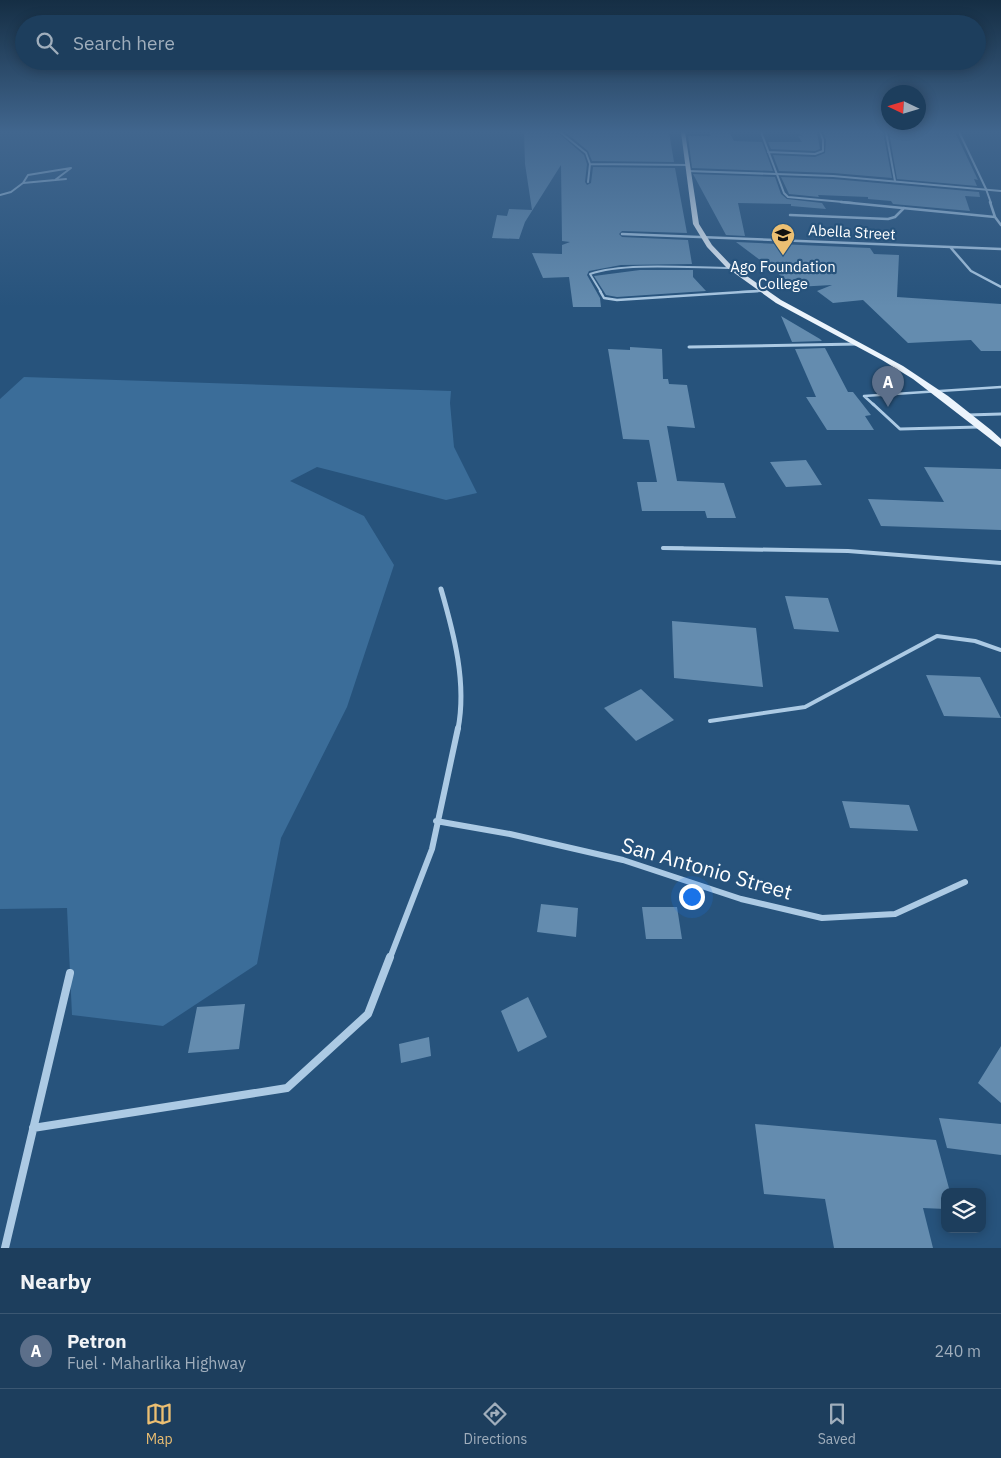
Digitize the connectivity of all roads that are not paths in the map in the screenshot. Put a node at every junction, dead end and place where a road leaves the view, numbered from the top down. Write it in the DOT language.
graph roads {
  1 [pos="13,190"];
  2 [pos="691,190"];
  3 [pos="782,190"];
  4 [pos="986,190"];
  5 [pos="0,195"];
  6 [pos="904,208"];
  7 [pos="790,215"];
  8 [pos="995,217"];
  9 [pos="1001,225"];
  10 [pos="622,234"];
  11 [pos="701,236"];
  12 [pos="951,248"];
  13 [pos="1001,249"];
  14 [pos="731,268"];
  15 [pos="1001,287"];
  16 [pos="762,291"];
  17 [pos="859,344"];
  18 [pos="689,347"];
  19 [pos="1001,387"];
  20 [pos="936,390"];
  21 [pos="1001,414"];
  22 [pos="968,415"];
  23 [pos="982,427"];
  24 [pos="1001,444"];
  25 [pos="663,548"];
  26 [pos="1001,563"];
  27 [pos="441,589"];
  28 [pos="1001,650"];
  29 [pos="710,721"];
  30 [pos="436,821"];
  31 [pos="964,882"];
  32 [pos="70,973"];
  33 [pos="33,1128"];
  34 [pos="5,1248"];
  1 -- 5 [label="street"];
  2 -- 11 [label="main road"];
  3 -- 6 [label="street"];
  4 -- 8 [label="street"];
  6 -- 7 [label="street"];
  6 -- 8 [label="street"];
  8 -- 9 [label="street"];
  10 -- 11 [label="street, Abella Street"];
  11 -- 12 [label="street, Abella Street"];
  11 -- 14 [label="main road"];
  12 -- 13 [label="street, Abella Street"];
  12 -- 15 [label="street"];
  14 -- 16 [label="main road"];
  14 -- 16 [label="lane"];
  16 -- 17 [label="main road"];
  17 -- 18 [label="street"];
  17 -- 20 [label="main road"];
  19 -- 20 [label="lane"];
  20 -- 22 [label="main road"];
  20 -- 23 [label="lane"];
  21 -- 22 [label="lane"];
  22 -- 23 [label="main road"];
  23 -- 24 [label="main road"];
  25 -- 26 [label="lane"];
  27 -- 30 [label="street"];
  28 -- 29 [label="lane"];
  30 -- 31 [label="street, San Antonio Street"];
  30 -- 33 [label="street"];
  32 -- 33 [label="street"];
  33 -- 34 [label="street"];
}
